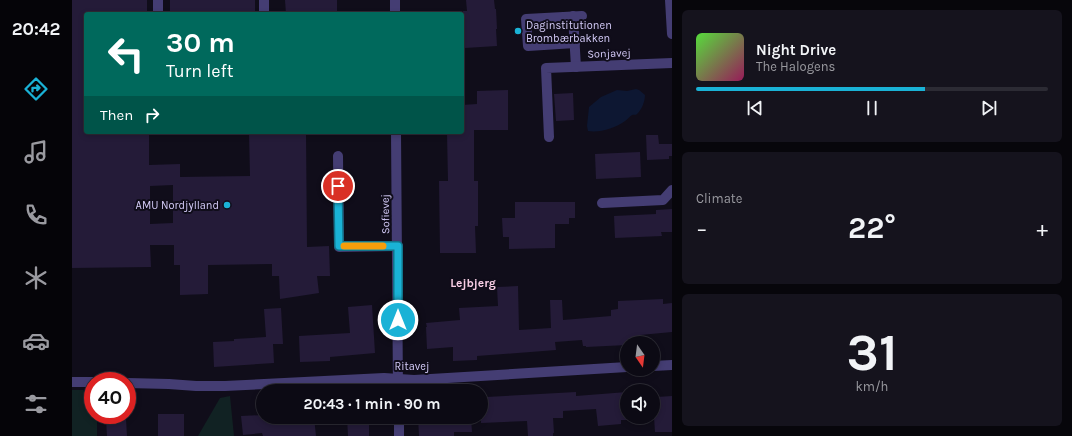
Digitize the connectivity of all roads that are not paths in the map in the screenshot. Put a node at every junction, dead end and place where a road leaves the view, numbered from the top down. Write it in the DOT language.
graph roads {
  1 [pos="158,0"];
  2 [pos="264,0"];
  3 [pos="395,0"];
  4 [pos="670,0"];
  5 [pos="158,12"];
  6 [pos="264,12"];
  7 [pos="395,12"];
  8 [pos="672,34"];
  9 [pos="575,43"];
  10 [pos="672,63"];
  11 [pos="576,67"];
  12 [pos="396,134"];
  13 [pos="549,137"];
  14 [pos="338,156"];
  15 [pos="672,190"];
  16 [pos="602,203"];
  17 [pos="398,246"];
  18 [pos="672,365"];
  19 [pos="660,366"];
  20 [pos="620,367"];
  21 [pos="398,379"];
  22 [pos="72,382"];
  23 [pos="84,382"];
  24 [pos="136,383"];
  25 [pos="398,384"];
  26 [pos="399,424"];
  27 [pos="399,436"];
  1 -- 5 [label="street"];
  2 -- 6 [label="street"];
  3 -- 7 [label="street"];
  4 -- 8 [label="street"];
  9 -- 9 [label="street"];
  9 -- 11 [label="street"];
  10 -- 11 [label="street, Sonjavej"];
  11 -- 13 [label="street, Sonjavej"];
  12 -- 17 [label="street, Sofievej"];
  14 -- 17 [label="street"];
  15 -- 16 [label="street"];
  17 -- 21 [label="street, Sofievej"];
  18 -- 19 [label="street"];
  20 -- 21 [label="street, Ritavej"];
  21 -- 24 [label="street, Ritavej"];
  21 -- 25 [label="street, Sofievej"];
  22 -- 23 [label="street"];
  26 -- 27 [label="street"];
}
